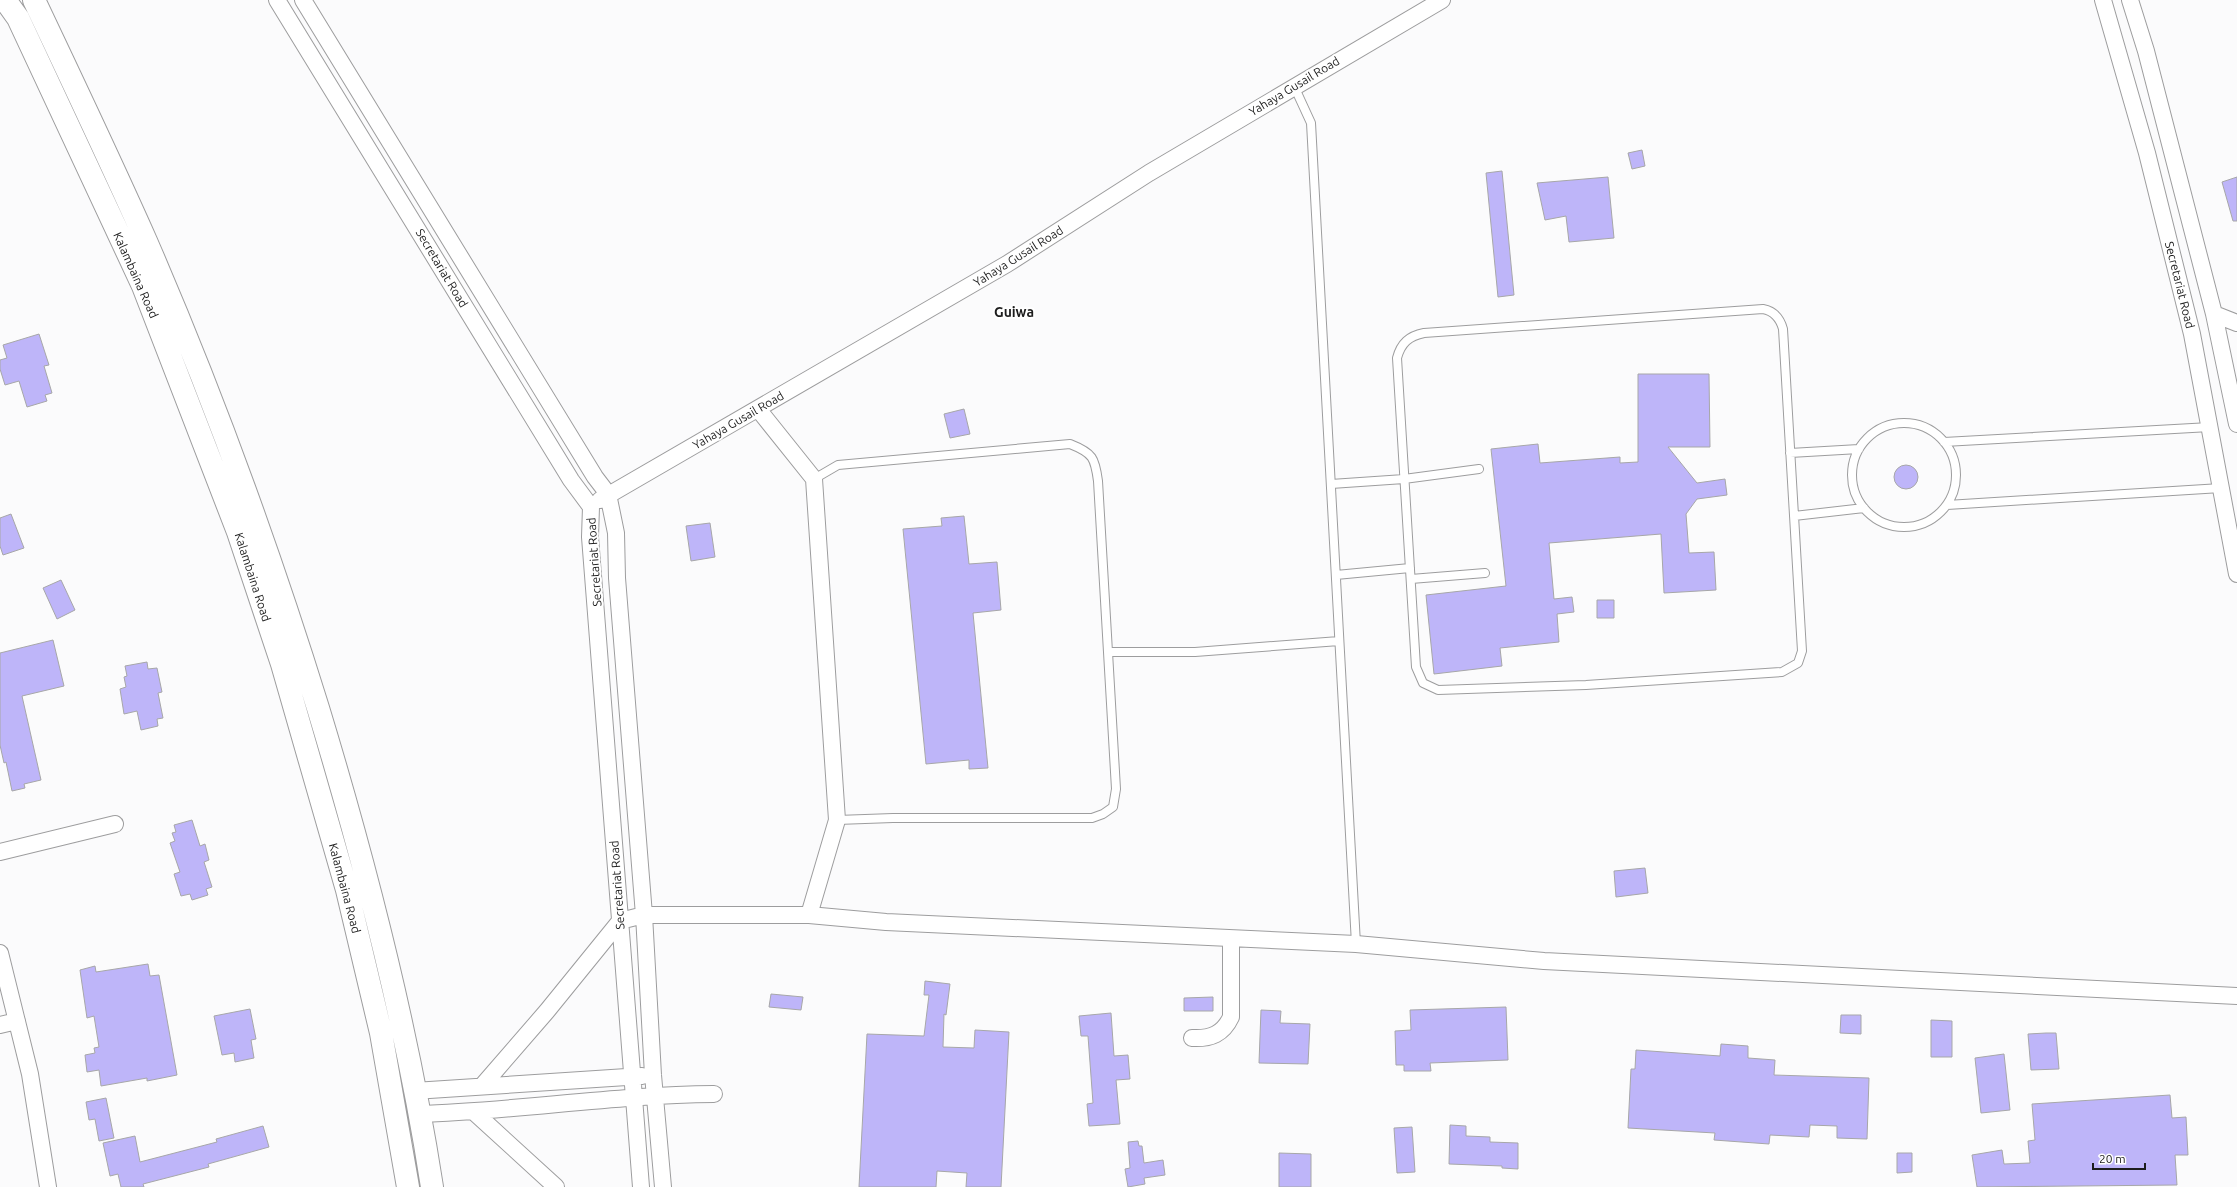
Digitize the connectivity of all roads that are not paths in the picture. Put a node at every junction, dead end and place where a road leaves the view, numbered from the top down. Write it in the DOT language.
graph roads {
  1 [pos="5,0"];
  2 [pos="34,0"];
  3 [pos="277,0"];
  4 [pos="303,0"];
  5 [pos="1442,0"];
  6 [pos="2103,0"];
  7 [pos="2130,0"];
  8 [pos="1294,86"];
  9 [pos="2214,314"];
  10 [pos="2237,323"];
  11 [pos="2233,369"];
  12 [pos="758,409"];
  13 [pos="2237,424"];
  14 [pos="2210,427"];
  15 [pos="1944,442"];
  16 [pos="1859,449"];
  17 [pos="1790,453"];
  18 [pos="1479,469"];
  19 [pos="814,479"];
  20 [pos="1404,479"];
  21 [pos="1331,484"];
  22 [pos="2221,488"];
  23 [pos="608,494"];
  24 [pos="1947,505"];
  25 [pos="591,507"];
  26 [pos="1864,508"];
  27 [pos="1794,516"];
  28 [pos="1410,568"];
  29 [pos="1485,573"];
  30 [pos="2237,574"];
  31 [pos="1336,575"];
  32 [pos="1411,579"];
  33 [pos="1339,641"];
  34 [pos="1108,652"];
  35 [pos="837,820"];
  36 [pos="115,824"];
  37 [pos="0,852"];
  38 [pos="644,915"];
  39 [pos="809,915"];
  40 [pos="620,921"];
  41 [pos="1231,939"];
  42 [pos="1356,944"];
  43 [pos="0,953"];
  44 [pos="2237,996"];
  45 [pos="17,1021"];
  46 [pos="0,1025"];
  47 [pos="1192,1038"];
  48 [pos="653,1075"];
  49 [pos="631,1077"];
  50 [pos="482,1086"];
  51 [pos="414,1091"];
  52 [pos="714,1094"];
  53 [pos="655,1095"];
  54 [pos="633,1097"];
  55 [pos="474,1112"];
  56 [pos="419,1114"];
  57 [pos="48,1187"];
  58 [pos="408,1187"];
  59 [pos="432,1187"];
  60 [pos="556,1187"];
  61 [pos="641,1187"];
  62 [pos="662,1187"];
  1 -- 58 [label="main road, Kalambaina Road"];
  2 -- 51 [label="main road"];
  3 -- 25 [label="street, Secretariat Road"];
  4 -- 23 [label="street, Secretariat Road"];
  5 -- 8 [label="street, Yahaya Gusail Road"];
  6 -- 14 [label="street, Secretariat Road"];
  7 -- 9 [label="street"];
  8 -- 12 [label="street, Yahaya Gusail Road"];
  8 -- 21 [label="lane"];
  9 -- 10 [label="street"];
  9 -- 11 [label="street"];
  11 -- 13 [label="street"];
  12 -- 19 [label="street"];
  12 -- 23 [label="street, Yahaya Gusail Road"];
  14 -- 15 [label="lane"];
  14 -- 22 [label="street, Secretariat Road"];
  15 -- 16 [label="lane"];
  15 -- 24 [label="lane"];
  16 -- 17 [label="lane"];
  16 -- 26 [label="lane"];
  17 -- 20 [label="lane"];
  17 -- 27 [label="lane"];
  18 -- 20 [label="lane"];
  19 -- 34 [label="lane"];
  19 -- 35 [label="street"];
  20 -- 21 [label="lane"];
  20 -- 28 [label="lane"];
  21 -- 31 [label="lane"];
  22 -- 24 [label="lane"];
  22 -- 30 [label="street, Secretariat Road"];
  23 -- 25 [label="street, Yahaya Gusail Road"];
  23 -- 38 [label="street, Secretariat Road"];
  24 -- 26 [label="lane"];
  25 -- 40 [label="street, Secretariat Road"];
  26 -- 27 [label="lane"];
  27 -- 32 [label="lane"];
  28 -- 31 [label="lane"];
  28 -- 32 [label="lane"];
  29 -- 32 [label="lane"];
  31 -- 33 [label="lane"];
  33 -- 34 [label="lane"];
  33 -- 42 [label="lane"];
  34 -- 35 [label="lane"];
  35 -- 39 [label="street"];
  36 -- 37 [label="street"];
  38 -- 39 [label="street"];
  38 -- 40 [label="street"];
  38 -- 48 [label="street, Secretariat Road"];
  39 -- 41 [label="street"];
  40 -- 49 [label="street, Secretariat Road"];
  40 -- 50 [label="street"];
  41 -- 42 [label="street"];
  41 -- 47 [label="street"];
  42 -- 44 [label="street"];
  43 -- 45 [label="street"];
  45 -- 46 [label="street"];
  45 -- 57 [label="street"];
  48 -- 49 [label="street"];
  48 -- 53 [label="street, Secretariat Road"];
  49 -- 50 [label="street"];
  49 -- 54 [label="street, Secretariat Road"];
  50 -- 51 [label="street"];
  51 -- 56 [label="main road"];
  52 -- 53 [label="street"];
  53 -- 54 [label="street"];
  53 -- 62 [label="street, Secretariat Road"];
  54 -- 55 [label="street"];
  54 -- 61 [label="street, Secretariat Road"];
  55 -- 56 [label="street"];
  55 -- 60 [label="street"];
  56 -- 59 [label="main road"];
}
